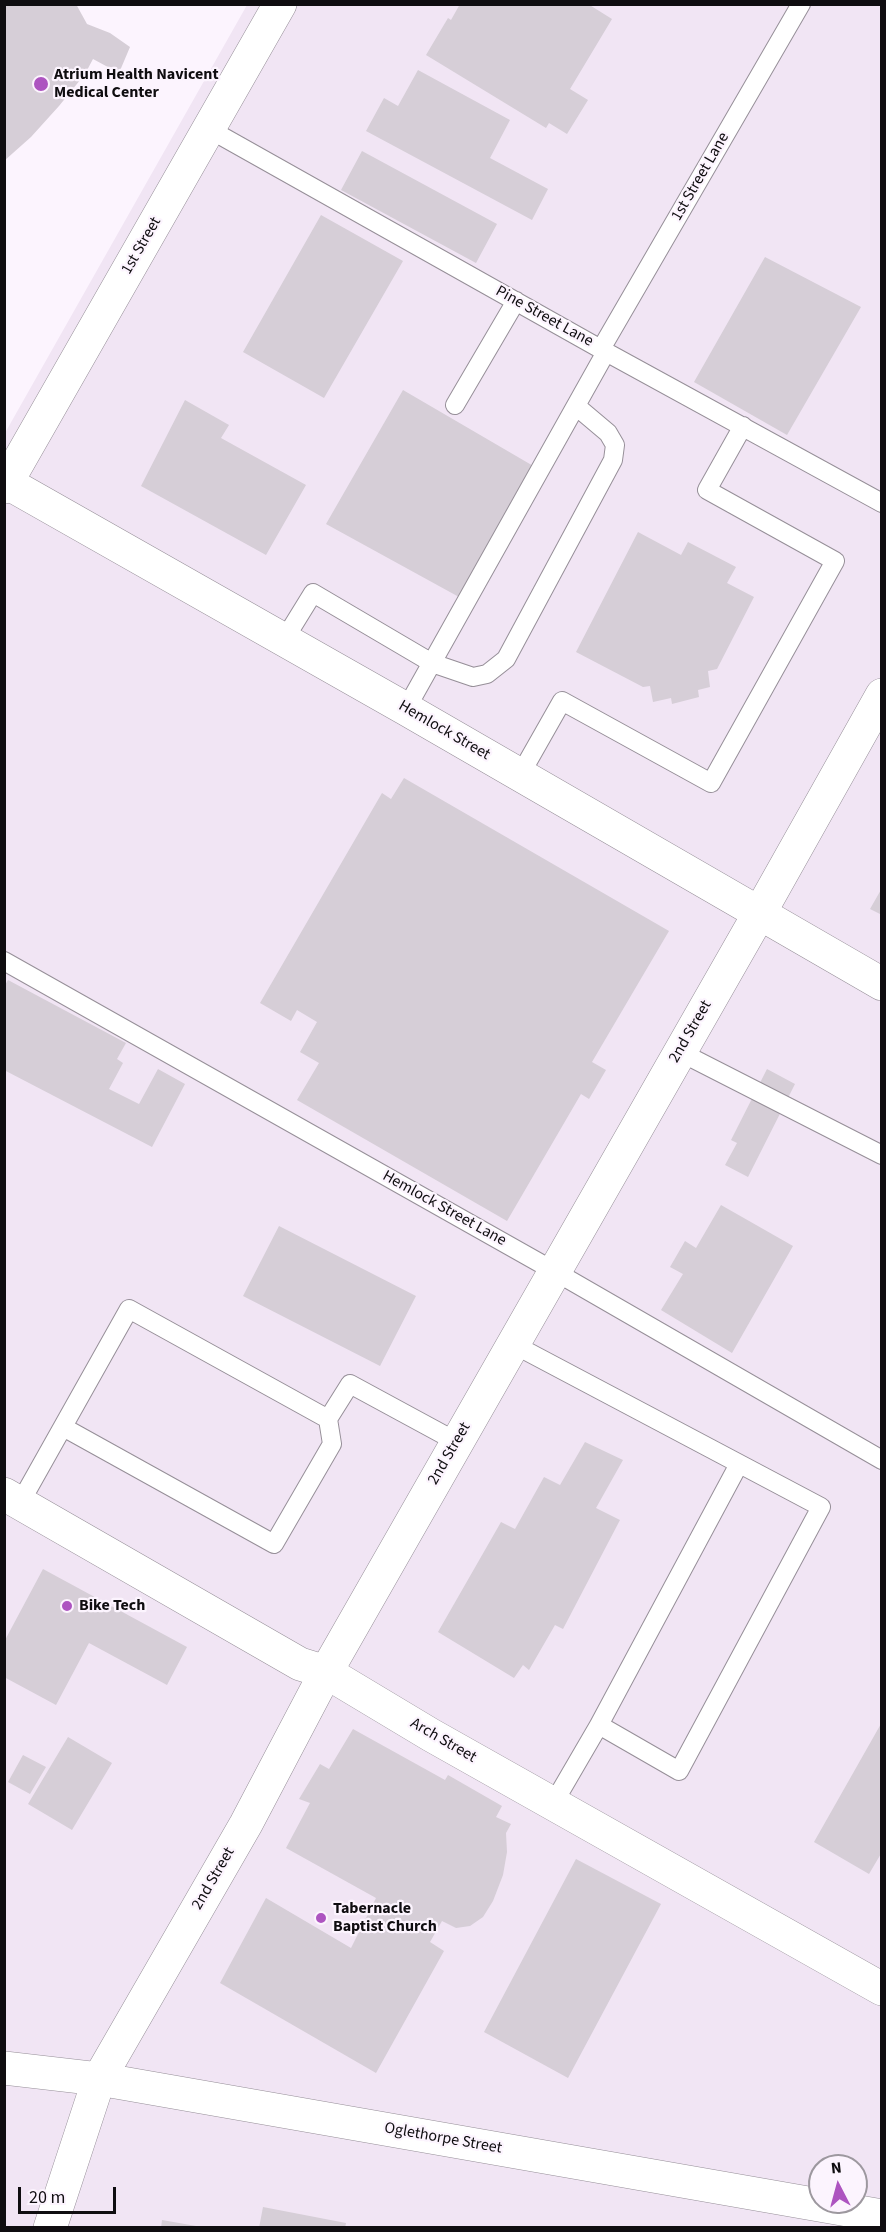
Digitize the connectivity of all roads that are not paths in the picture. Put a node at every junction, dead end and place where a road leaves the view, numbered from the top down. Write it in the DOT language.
graph roads {
  1 [pos="280,4"];
  2 [pos="801,4"];
  3 [pos="209,129"];
  4 [pos="516,302"];
  5 [pos="604,350"];
  6 [pos="455,405"];
  7 [pos="576,406"];
  8 [pos="742,426"];
  9 [pos="5,483"];
  10 [pos="882,503"];
  11 [pos="284,640"];
  12 [pos="432,663"];
  13 [pos="882,695"];
  14 [pos="406,709"];
  15 [pos="520,776"];
  16 [pos="759,914"];
  17 [pos="4,961"];
  18 [pos="882,984"];
  19 [pos="680,1052"];
  20 [pos="882,1155"];
  21 [pos="554,1271"];
  22 [pos="513,1344"];
  23 [pos="328,1419"];
  24 [pos="63,1427"];
  25 [pos="457,1442"];
  26 [pos="881,1458"];
  27 [pos="739,1464"];
  28 [pos="12,1498"];
  29 [pos="326,1672"];
  30 [pos="599,1725"];
  31 [pos="553,1804"];
  32 [pos="882,1989"];
  33 [pos="4,2068"];
  34 [pos="99,2079"];
  35 [pos="882,2216"];
  36 [pos="50,2228"];
  1 -- 3 [label="street, 1st Street"];
  2 -- 5 [label="lane, 1st Street Lane"];
  3 -- 4 [label="lane, Pine Street Lane"];
  3 -- 9 [label="street, 1st Street"];
  4 -- 5 [label="lane, Pine Street Lane"];
  4 -- 6 [label="lane"];
  5 -- 7 [label="lane, 1st Street Lane"];
  5 -- 8 [label="lane, Pine Street Lane"];
  7 -- 12 [label="lane, 1st Street Lane"];
  7 -- 12 [label="lane"];
  8 -- 10 [label="lane, Pine Street Lane"];
  8 -- 15 [label="lane"];
  9 -- 11 [label="street, Hemlock Street"];
  11 -- 12 [label="lane"];
  11 -- 14 [label="street, Hemlock Street"];
  12 -- 14 [label="lane, 1st Street Lane"];
  13 -- 16 [label="street, 2nd Street"];
  14 -- 15 [label="street, Hemlock Street"];
  15 -- 16 [label="street, Hemlock Street"];
  16 -- 18 [label="street, Hemlock Street"];
  16 -- 19 [label="street, 2nd Street"];
  17 -- 21 [label="lane, Hemlock Street Lane"];
  19 -- 20 [label="lane"];
  19 -- 21 [label="street, 2nd Street"];
  21 -- 22 [label="street, 2nd Street"];
  21 -- 26 [label="lane, Hemlock Street Lane"];
  22 -- 25 [label="street, 2nd Street"];
  22 -- 27 [label="lane"];
  23 -- 24 [label="lane"];
  23 -- 24 [label="lane"];
  23 -- 25 [label="lane"];
  24 -- 28 [label="lane"];
  25 -- 29 [label="street, 2nd Street"];
  27 -- 30 [label="lane"];
  27 -- 30 [label="lane"];
  28 -- 29 [label="street, Arch Street"];
  29 -- 31 [label="street, Arch Street"];
  29 -- 34 [label="street, 2nd Street"];
  30 -- 31 [label="lane"];
  31 -- 32 [label="street, Arch Street"];
  33 -- 34 [label="street, Oglethorpe Street"];
  34 -- 35 [label="street, Oglethorpe Street"];
  34 -- 36 [label="street, 2nd Street"];
}
